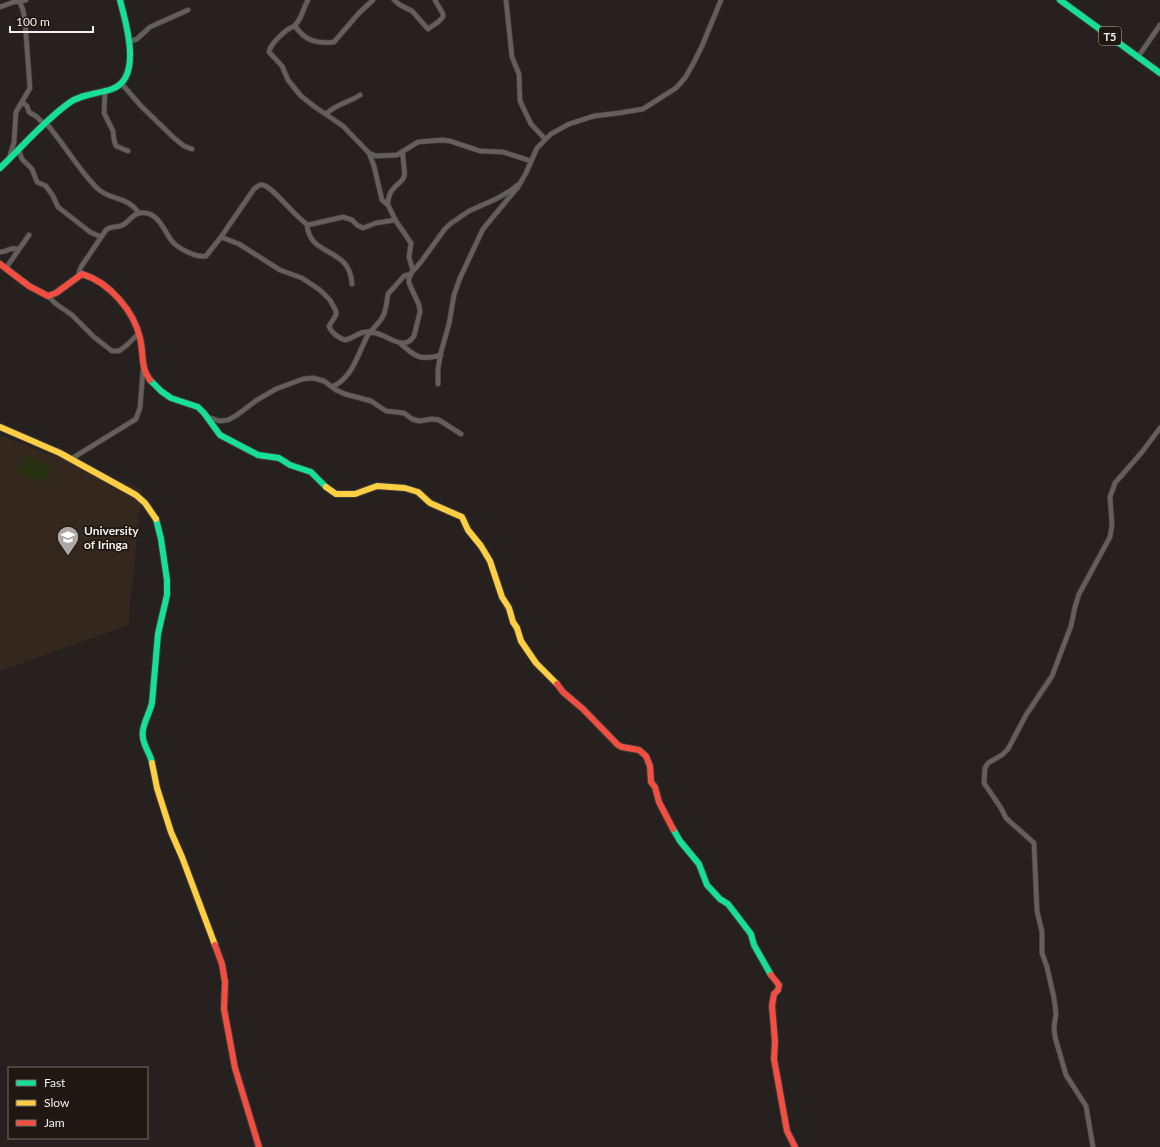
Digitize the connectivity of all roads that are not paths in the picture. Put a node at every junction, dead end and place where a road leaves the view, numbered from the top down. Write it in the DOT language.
graph roads {
  1 [pos="26,0"];
  2 [pos="120,0"];
  3 [pos="308,0"];
  4 [pos="373,0"];
  5 [pos="394,0"];
  6 [pos="435,0"];
  7 [pos="506,0"];
  8 [pos="721,0"];
  9 [pos="1060,0"];
  10 [pos="19,1"];
  11 [pos="0,7"];
  12 [pos="188,10"];
  13 [pos="1160,25"];
  14 [pos="295,26"];
  15 [pos="128,42"];
  16 [pos="1138,57"];
  17 [pos="1160,73"];
  18 [pos="122,84"];
  19 [pos="105,91"];
  20 [pos="360,95"];
  21 [pos="22,102"];
  22 [pos="326,114"];
  23 [pos="45,124"];
  24 [pos="545,139"];
  25 [pos="192,149"];
  26 [pos="19,151"];
  27 [pos="128,151"];
  28 [pos="403,151"];
  29 [pos="369,153"];
  30 [pos="9,159"];
  31 [pos="531,161"];
  32 [pos="0,168"];
  33 [pos="521,184"];
  34 [pos="388,205"];
  35 [pos="139,213"];
  36 [pos="395,220"];
  37 [pos="307,225"];
  38 [pos="29,235"];
  39 [pos="101,237"];
  40 [pos="221,237"];
  41 [pos="18,249"];
  42 [pos="0,252"];
  43 [pos="0,264"];
  44 [pos="6,268"];
  45 [pos="412,272"];
  46 [pos="80,275"];
  47 [pos="352,284"];
  48 [pos="48,296"];
  49 [pos="370,332"];
  50 [pos="139,333"];
  51 [pos="400,343"];
  52 [pos="441,354"];
  53 [pos="143,368"];
  54 [pos="438,384"];
  55 [pos="332,387"];
  56 [pos="206,417"];
  57 [pos="0,427"];
  58 [pos="1160,428"];
  59 [pos="461,434"];
  60 [pos="71,459"];
  61 [pos="259,1147"];
  62 [pos="795,1147"];
  63 [pos="1093,1147"];
  1 -- 10 [label="street"];
  2 -- 15 [label="main road"];
  3 -- 14 [label="street"];
  4 -- 14 [label="street"];
  5 -- 6 [label="street"];
  7 -- 24 [label="street"];
  8 -- 24 [label="street"];
  9 -- 16 [label="main road, T5"];
  10 -- 11 [label="street"];
  10 -- 21 [label="street"];
  12 -- 15 [label="street"];
  13 -- 16 [label="street"];
  14 -- 22 [label="street"];
  15 -- 18 [label="main road"];
  16 -- 17 [label="main road, T5"];
  18 -- 19 [label="main road"];
  18 -- 25 [label="street"];
  19 -- 23 [label="main road"];
  19 -- 27 [label="street"];
  20 -- 22 [label="street"];
  21 -- 23 [label="street"];
  21 -- 30 [label="street"];
  22 -- 29 [label="street"];
  23 -- 26 [label="main road"];
  23 -- 35 [label="street"];
  24 -- 31 [label="street"];
  26 -- 30 [label="main road"];
  26 -- 39 [label="street"];
  28 -- 29 [label="street"];
  28 -- 31 [label="street"];
  28 -- 34 [label="street"];
  29 -- 34 [label="street"];
  30 -- 32 [label="main road"];
  31 -- 33 [label="street"];
  33 -- 45 [label="street"];
  33 -- 52 [label="street"];
  34 -- 36 [label="street"];
  35 -- 39 [label="street"];
  35 -- 40 [label="street"];
  36 -- 37 [label="street"];
  36 -- 45 [label="street"];
  37 -- 40 [label="street"];
  37 -- 47 [label="street"];
  38 -- 41 [label="street"];
  39 -- 46 [label="street"];
  40 -- 49 [label="street"];
  41 -- 42 [label="street"];
  41 -- 44 [label="street"];
  43 -- 44 [label="main road"];
  44 -- 48 [label="main road"];
  45 -- 49 [label="street"];
  45 -- 51 [label="street"];
  46 -- 48 [label="main road"];
  46 -- 50 [label="main road"];
  48 -- 50 [label="street"];
  49 -- 51 [label="street"];
  49 -- 55 [label="street"];
  50 -- 53 [label="main road"];
  51 -- 52 [label="street"];
  52 -- 54 [label="street"];
  53 -- 56 [label="main road"];
  53 -- 60 [label="street"];
  55 -- 56 [label="street"];
  55 -- 59 [label="street"];
  56 -- 62 [label="main road"];
  57 -- 60 [label="main road"];
  58 -- 63 [label="street"];
  60 -- 61 [label="main road"];
}
